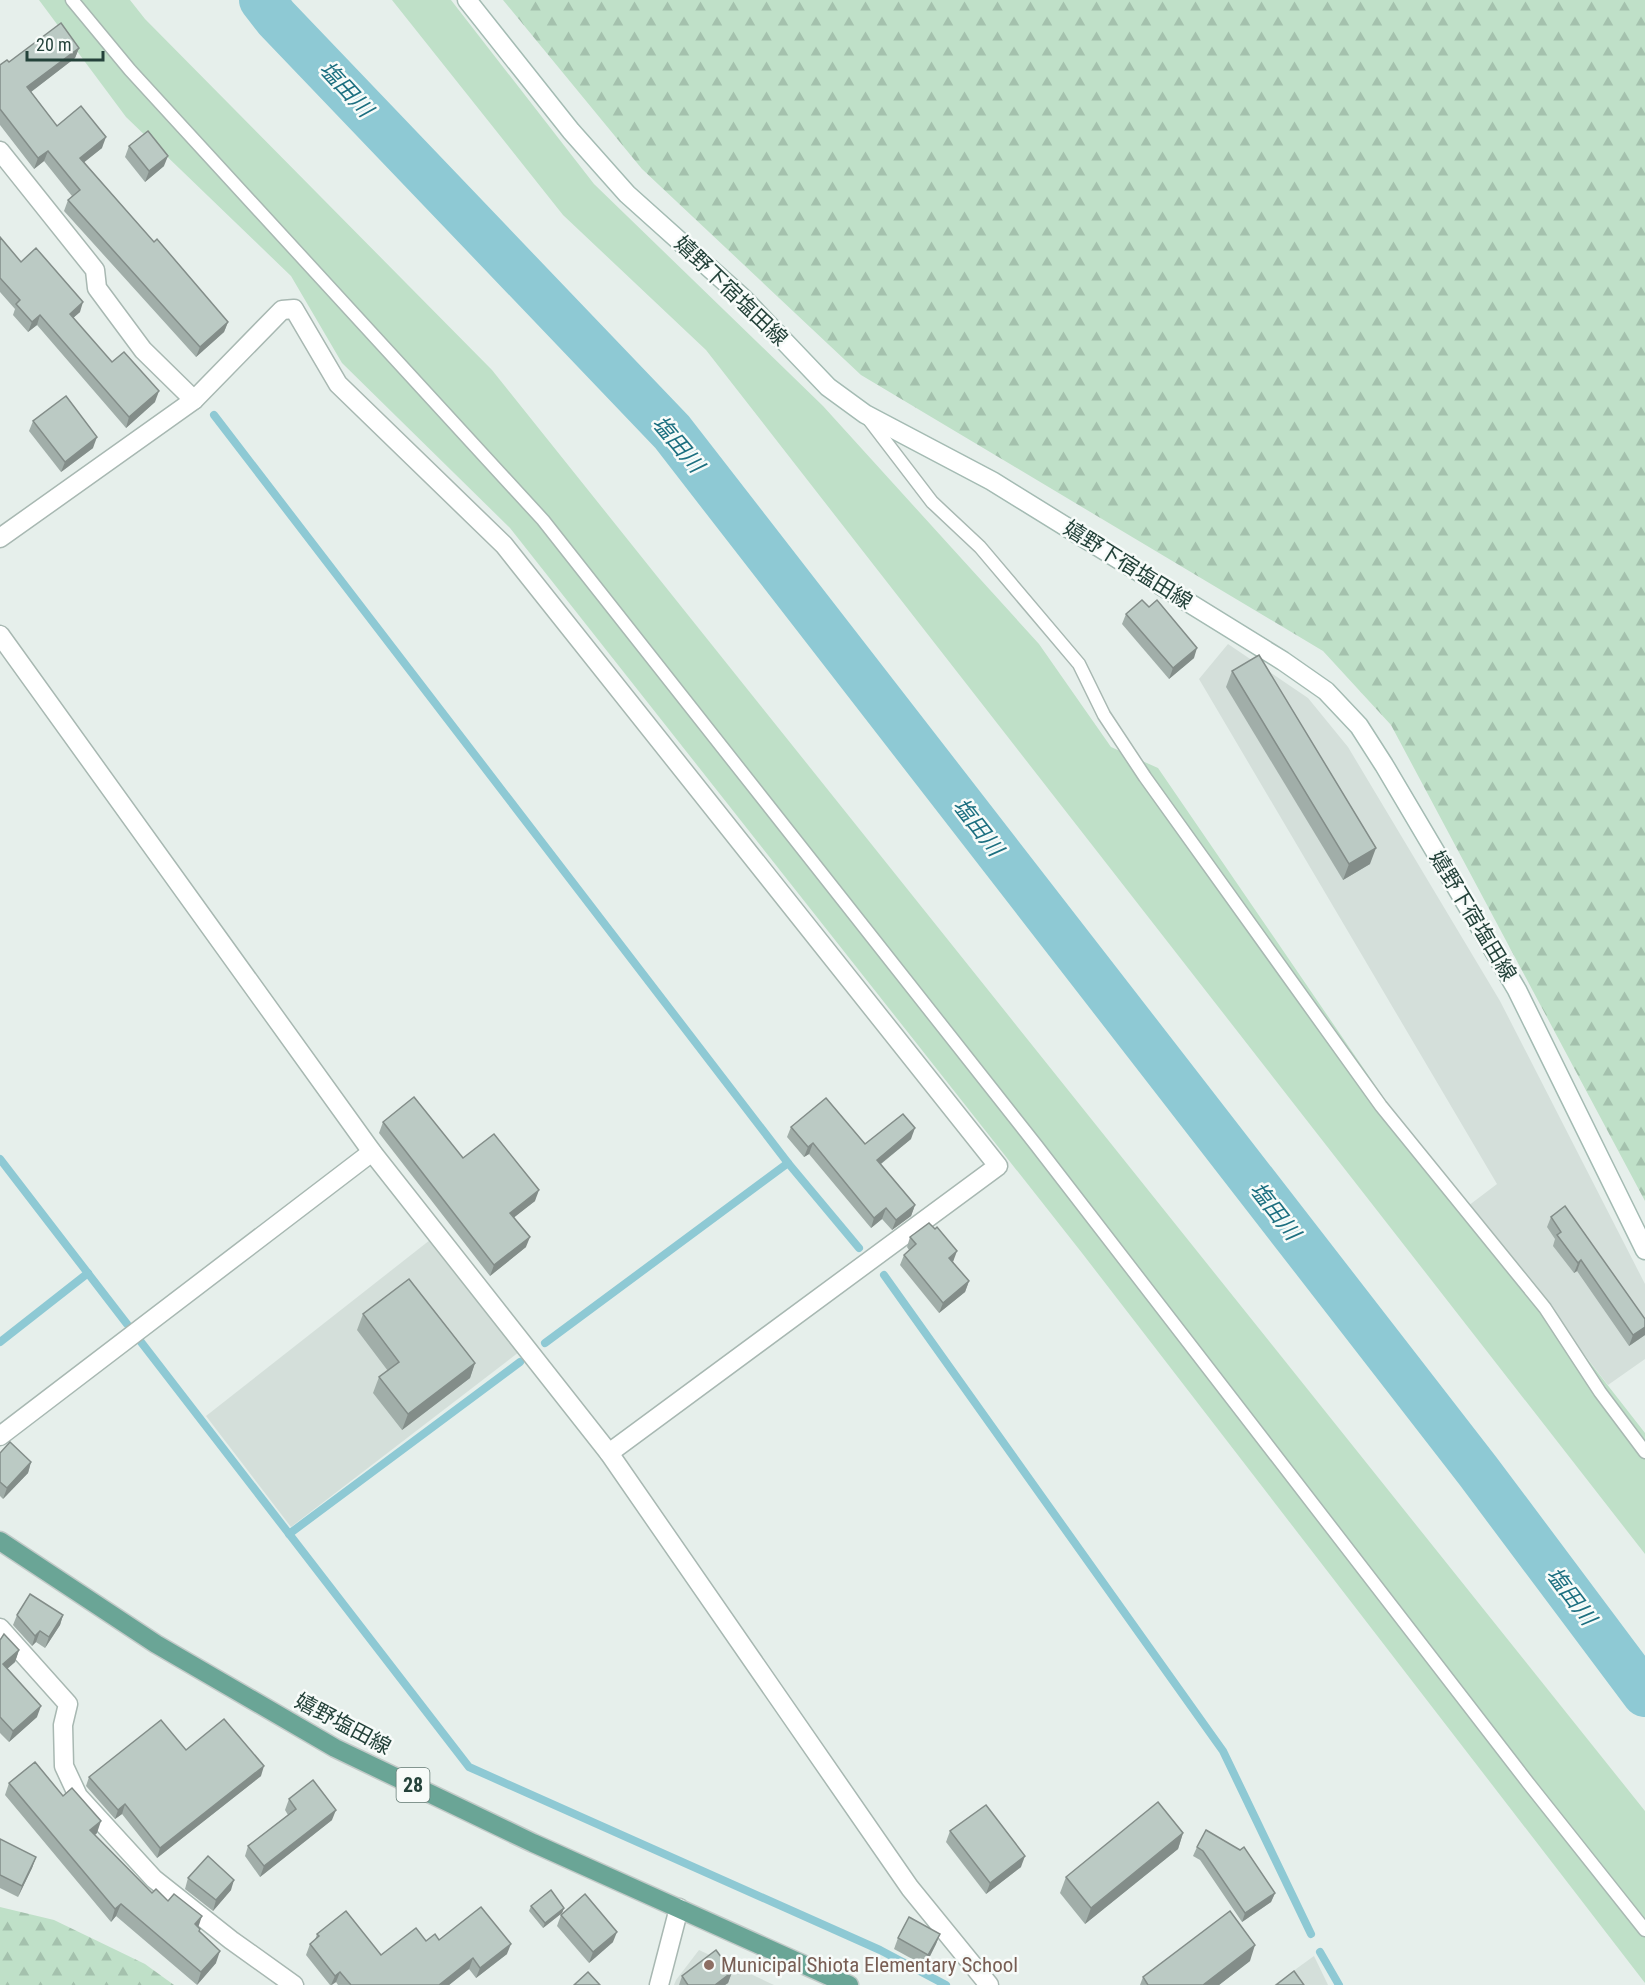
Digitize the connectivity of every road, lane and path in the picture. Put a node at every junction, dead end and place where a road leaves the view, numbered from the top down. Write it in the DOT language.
graph roads {
  1 [pos="72,0"];
  2 [pos="467,0"];
  3 [pos="0,151"];
  4 [pos="194,400"];
  5 [pos="865,414"];
  6 [pos="0,538"];
  7 [pos="0,635"];
  8 [pos="372,1152"];
  9 [pos="1645,1250"];
  10 [pos="0,1436"];
  11 [pos="1645,1452"];
  12 [pos="609,1453"];
  13 [pos="0,1541"];
  14 [pos="0,1628"];
  15 [pos="679,1908"];
  16 [pos="1645,1930"];
  17 [pos="294,1985"];
  18 [pos="659,1985"];
  19 [pos="849,1985"];
  20 [pos="989,1985"];
  1 -- 16 [label="lane"];
  2 -- 5 [label="street, 嬉野下宿塩田線"];
  3 -- 4 [label="street"];
  4 -- 6 [label="street"];
  4 -- 12 [label="street"];
  5 -- 9 [label="street, 嬉野下宿塩田線"];
  5 -- 11 [label="lane"];
  7 -- 8 [label="street"];
  8 -- 10 [label="street"];
  8 -- 12 [label="street"];
  12 -- 20 [label="street"];
  13 -- 15 [label="main road, 嬉野塩田線 / 28"];
  14 -- 17 [label="street"];
  15 -- 18 [label="street"];
  15 -- 19 [label="main road, 嬉野塩田線 / 28"];
}
